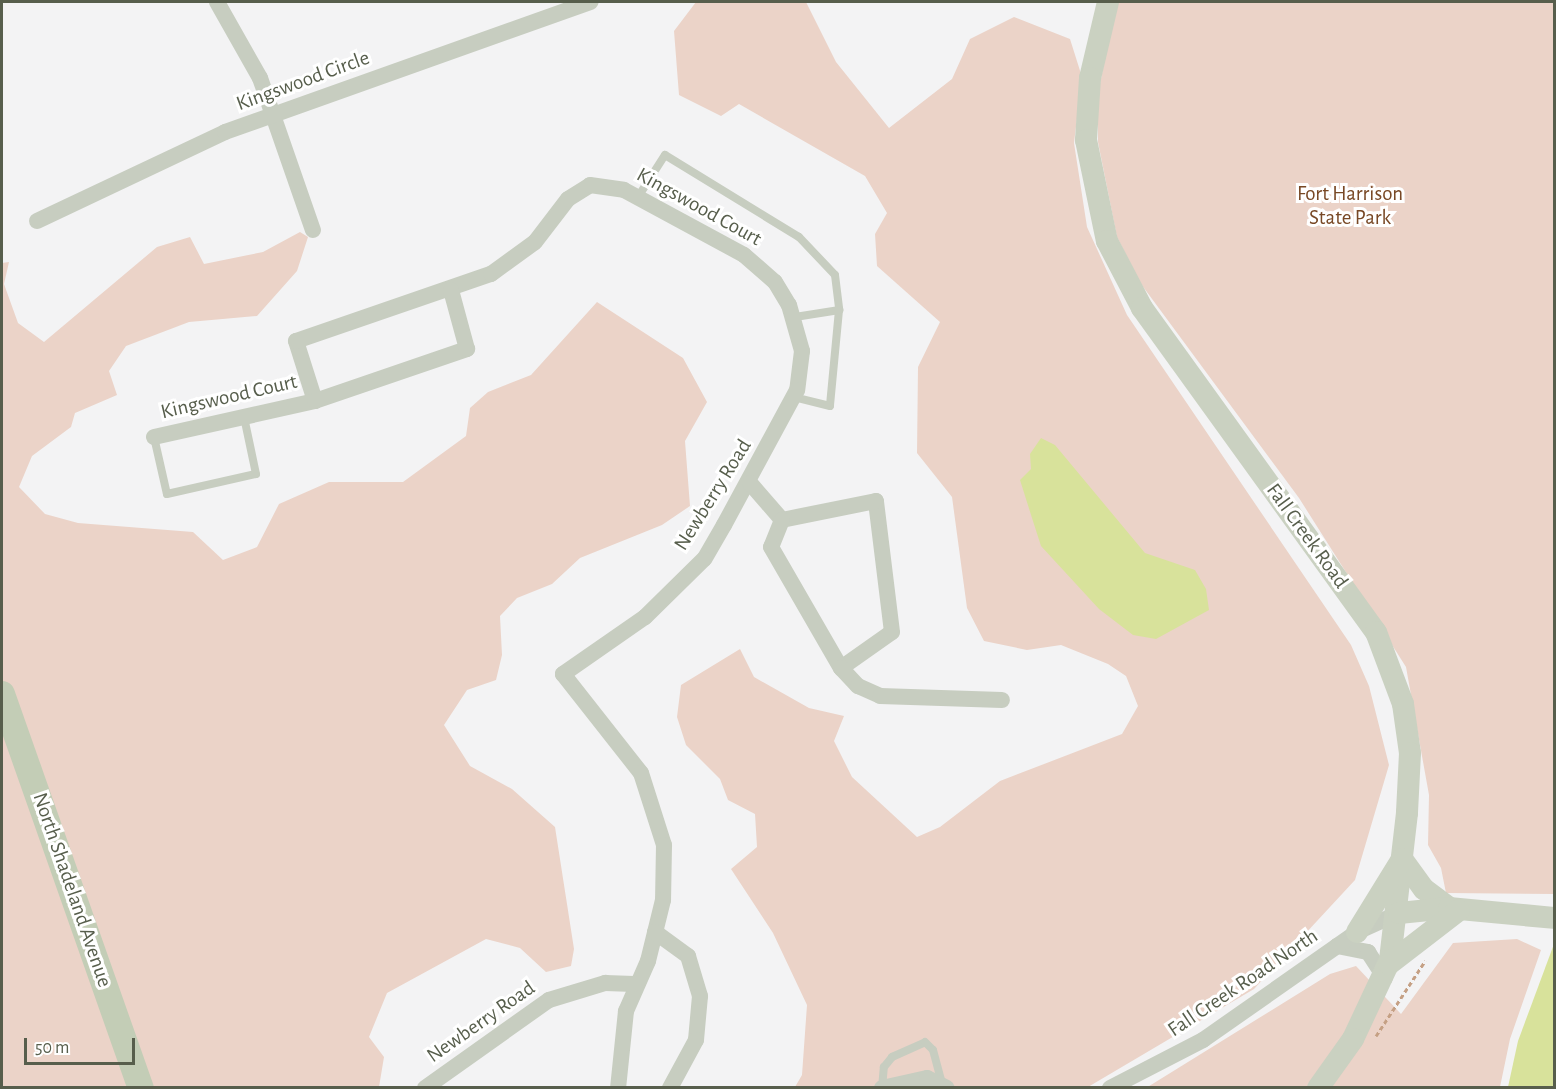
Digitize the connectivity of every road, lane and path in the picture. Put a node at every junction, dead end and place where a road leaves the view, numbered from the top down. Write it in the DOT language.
graph roads {
  1 [pos="217,2"];
  2 [pos="591,2"];
  3 [pos="1108,2"];
  4 [pos="274,115"];
  5 [pos="638,197"];
  6 [pos="37,221"];
  7 [pos="313,230"];
  8 [pos="451,290"];
  9 [pos="839,310"];
  10 [pos="795,317"];
  11 [pos="795,397"];
  12 [pos="315,401"];
  13 [pos="244,417"];
  14 [pos="154,437"];
  15 [pos="750,483"];
  16 [pos="782,520"];
  17 [pos="842,668"];
  18 [pos="2,694"];
  19 [pos="1002,700"];
  20 [pos="1402,859"];
  21 [pos="1454,909"];
  22 [pos="1399,912"];
  23 [pos="1554,918"];
  24 [pos="655,932"];
  25 [pos="1357,932"];
  26 [pos="1337,946"];
  27 [pos="1433,954"];
  28 [pos="1387,971"];
  29 [pos="634,984"];
  30 [pos="1373,1042"];
  31 [pos="944,1086"];
  32 [pos="141,1088"];
  33 [pos="425,1088"];
  34 [pos="618,1088"];
  35 [pos="670,1088"];
  36 [pos="882,1088"];
  37 [pos="1110,1088"];
  38 [pos="1318,1088"];
  1 -- 4 [label="street"];
  2 -- 4 [label="street, Kingswood Circle"];
  3 -- 20 [label="main road, Fall Creek Road"];
  4 -- 6 [label="street, Kingswood Circle"];
  4 -- 7 [label="street"];
  5 -- 8 [label="street, Kingswood Court"];
  5 -- 9 [label="lane"];
  5 -- 10 [label="street, Kingswood Court"];
  8 -- 12 [label="street, Kingswood Court"];
  8 -- 12 [label="street, Kingswood Court"];
  9 -- 10 [label="lane"];
  9 -- 11 [label="lane"];
  10 -- 11 [label="street, Newberry Road"];
  11 -- 15 [label="street, Newberry Road"];
  12 -- 13 [label="street, Kingswood Court"];
  13 -- 14 [label="street, Kingswood Court"];
  13 -- 14 [label="lane"];
  15 -- 16 [label="street"];
  15 -- 24 [label="street, Newberry Road"];
  16 -- 17 [label="street"];
  16 -- 17 [label="street"];
  17 -- 19 [label="street"];
  18 -- 32 [label="main road, North Shadeland Avenue"];
  20 -- 21 [label="main road"];
  20 -- 22 [label="main road, Fall Creek Road"];
  20 -- 25 [label="main road"];
  21 -- 22 [label="main road"];
  21 -- 23 [label="main road"];
  21 -- 28 [label="main road"];
  22 -- 25 [label="street, Fall Creek Road North"];
  22 -- 28 [label="main road, Fall Creek Road"];
  24 -- 29 [label="street, Newberry Road"];
  24 -- 35 [label="street"];
  25 -- 26 [label="street, Fall Creek Road North"];
  26 -- 28 [label="street"];
  26 -- 37 [label="street, Fall Creek Road North"];
  27 -- 30 [label="path"];
  28 -- 38 [label="main road, Fall Creek Road"];
  29 -- 33 [label="street, Newberry Road"];
  29 -- 34 [label="street, Newberry Road"];
  31 -- 36 [label="street"];
  31 -- 36 [label="lane"];
}
